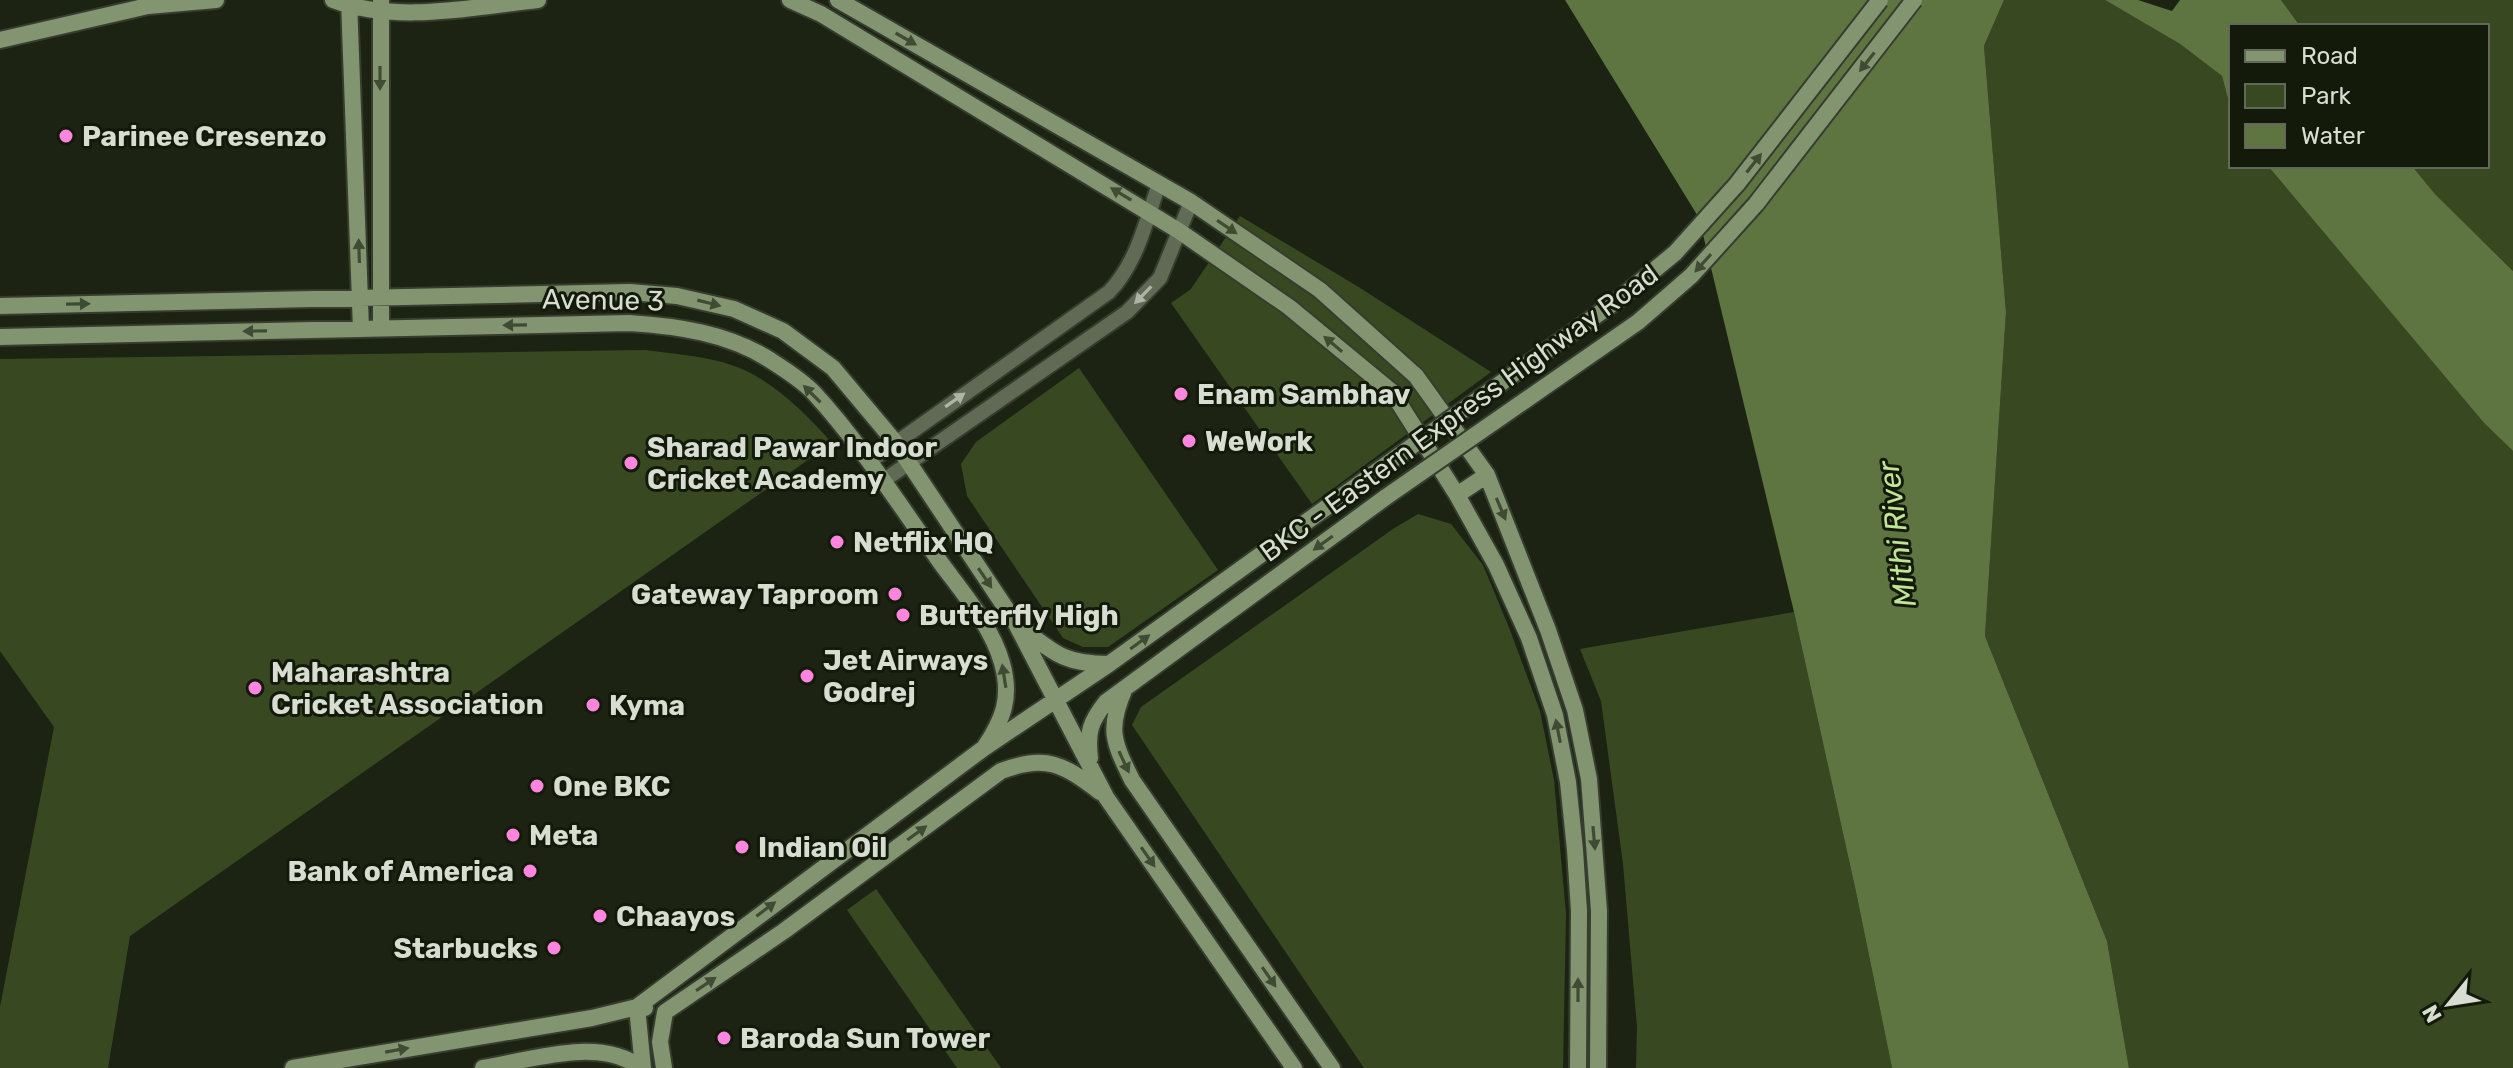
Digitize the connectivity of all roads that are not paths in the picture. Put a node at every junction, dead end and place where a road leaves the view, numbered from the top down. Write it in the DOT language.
graph roads {
  1 [pos="216,0"];
  2 [pos="538,0"];
  3 [pos="790,0"];
  4 [pos="838,0"];
  5 [pos="1880,0"];
  6 [pos="1914,0"];
  7 [pos="343,2"];
  8 [pos="381,5"];
  9 [pos="0,40"];
  10 [pos="1159,184"];
  11 [pos="1191,202"];
  12 [pos="1149,211"];
  13 [pos="1179,231"];
  14 [pos="603,292"];
  15 [pos="381,297"];
  16 [pos="360,298"];
  17 [pos="0,306"];
  18 [pos="606,323"];
  19 [pos="381,328"];
  20 [pos="361,329"];
  21 [pos="0,337"];
  22 [pos="895,442"];
  23 [pos="869,462"];
  24 [pos="908,464"];
  25 [pos="1487,475"];
  26 [pos="883,481"];
  27 [pos="1457,495"];
  28 [pos="1015,622"];
  29 [pos="1109,664"];
  30 [pos="1125,688"];
  31 [pos="1054,700"];
  32 [pos="984,748"];
  33 [pos="1091,768"];
  34 [pos="1106,797"];
  35 [pos="637,1007"];
  36 [pos="665,1012"];
  37 [pos="293,1068"];
  38 [pos="483,1068"];
  39 [pos="642,1068"];
  40 [pos="664,1068"];
  41 [pos="1294,1068"];
  42 [pos="1332,1068"];
  43 [pos="1578,1068"];
  44 [pos="1598,1068"];
  1 -- 9 [label="street"];
  2 -- 8 [label="street"];
  12 -- 3 [label="street, one-way"];
  4 -- 10 [label="street, one-way"];
  29 -- 5 [label="street, BKC - Eastern Express Highway Road, one-way, bridge"];
  6 -- 30 [label="street, BKC - Eastern Express Highway Road, one-way, bridge"];
  7 -- 8 [label="street"];
  16 -- 7 [label="street, one-way"];
  8 -- 15 [label="street, one-way"];
  10 -- 11 [label="street"];
  10 -- 12 [label="street"];
  11 -- 13 [label="street"];
  11 -- 25 [label="street, one-way"];
  12 -- 13 [label="street"];
  22 -- 12 [label="street, one-way"];
  13 -- 24 [label="street, one-way"];
  27 -- 13 [label="street, one-way"];
  14 -- 15 [label="street"];
  14 -- 18 [label="street"];
  14 -- 22 [label="street, one-way"];
  15 -- 16 [label="street"];
  15 -- 19 [label="street"];
  17 -- 16 [label="street, one-way"];
  16 -- 20 [label="street"];
  18 -- 19 [label="street, Avenue 3, one-way"];
  23 -- 18 [label="street, Avenue 3, one-way"];
  19 -- 20 [label="street, Avenue 3"];
  20 -- 21 [label="street, Avenue 3, one-way"];
  22 -- 23 [label="street"];
  22 -- 24 [label="street"];
  23 -- 26 [label="street, Avenue 3"];
  24 -- 26 [label="street"];
  24 -- 28 [label="street, one-way"];
  25 -- 27 [label="street"];
  25 -- 44 [label="street, one-way"];
  32 -- 26 [label="street, Avenue 3, one-way"];
  43 -- 27 [label="street, one-way"];
  28 -- 29 [label="street"];
  28 -- 31 [label="street"];
  29 -- 31 [label="street, BKC - Eastern Express Highway Road"];
  30 -- 33 [label="street, BKC - Eastern Express Highway Road"];
  30 -- 42 [label="street, one-way"];
  31 -- 32 [label="street, BKC - Eastern Express Highway Road"];
  31 -- 33 [label="street"];
  35 -- 32 [label="street, BKC - Eastern Express Highway Road, one-way"];
  33 -- 34 [label="street"];
  36 -- 34 [label="street, one-way"];
  34 -- 41 [label="street, one-way"];
  35 -- 36 [label="street"];
  37 -- 35 [label="street, one-way"];
  35 -- 39 [label="street"];
  36 -- 40 [label="street"];
  38 -- 39 [label="street"];
}
